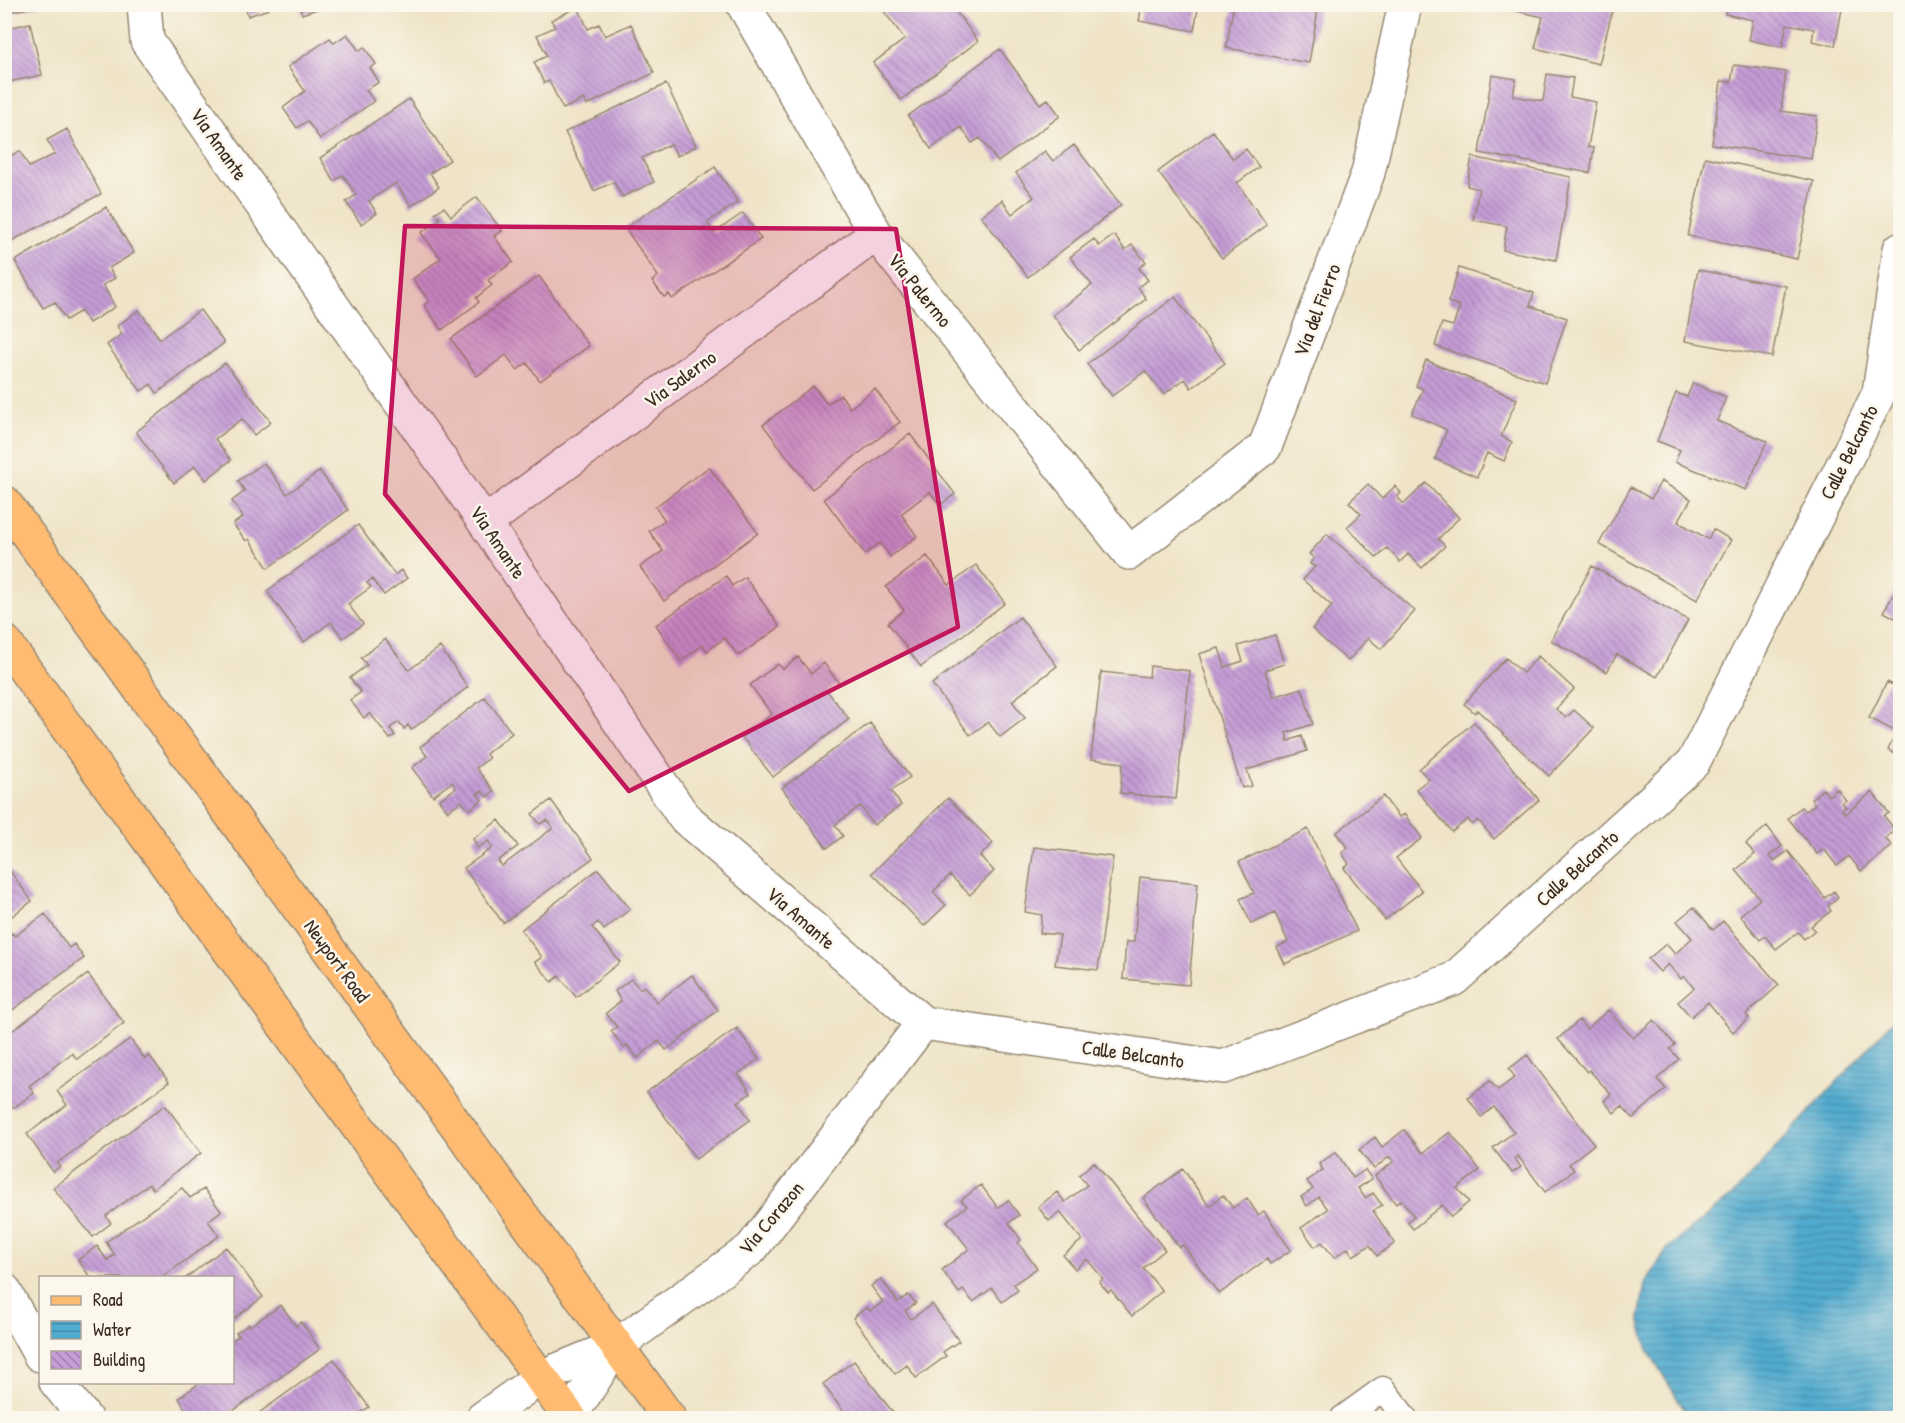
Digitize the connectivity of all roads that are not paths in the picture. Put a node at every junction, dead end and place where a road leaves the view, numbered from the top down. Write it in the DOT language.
graph roads {
  1 [pos="144,4"];
  2 [pos="743,4"];
  3 [pos="1405,4"];
  4 [pos="876,234"];
  5 [pos="1900,249"];
  6 [pos="1890,397"];
  7 [pos="4,502"];
  8 [pos="485,523"];
  9 [pos="1129,553"];
  10 [pos="4,641"];
  11 [pos="923,1023"];
  12 [pos="4,1290"];
  13 [pos="616,1346"];
  14 [pos="39,1353"];
  15 [pos="541,1377"];
  16 [pos="57,1384"];
  17 [pos="569,1418"];
  18 [pos="86,1419"];
  19 [pos="483,1419"];
  20 [pos="669,1419"];
  21 [pos="1343,1419"];
  22 [pos="1405,1419"];
  1 -- 8 [label="street, Via Amante"];
  2 -- 4 [label="street, Via Palermo"];
  3 -- 9 [label="street, Via del Fierro"];
  4 -- 8 [label="street, Via Salerno"];
  4 -- 9 [label="street, Via Palermo"];
  5 -- 6 [label="street, Calle Belcanto"];
  6 -- 11 [label="street, Calle Belcanto"];
  7 -- 13 [label="main road, Newport Road"];
  8 -- 11 [label="street, Via Amante"];
  10 -- 15 [label="main road"];
  11 -- 13 [label="street, Via Corazon"];
  12 -- 14 [label="street"];
  13 -- 15 [label="street, Via Corazon"];
  13 -- 17 [label="street"];
  13 -- 20 [label="main road, Newport Road"];
  15 -- 17 [label="main road"];
  15 -- 19 [label="street, Via Corazon"];
  16 -- 18 [label="street"];
  21 -- 22 [label="lane"];
}
